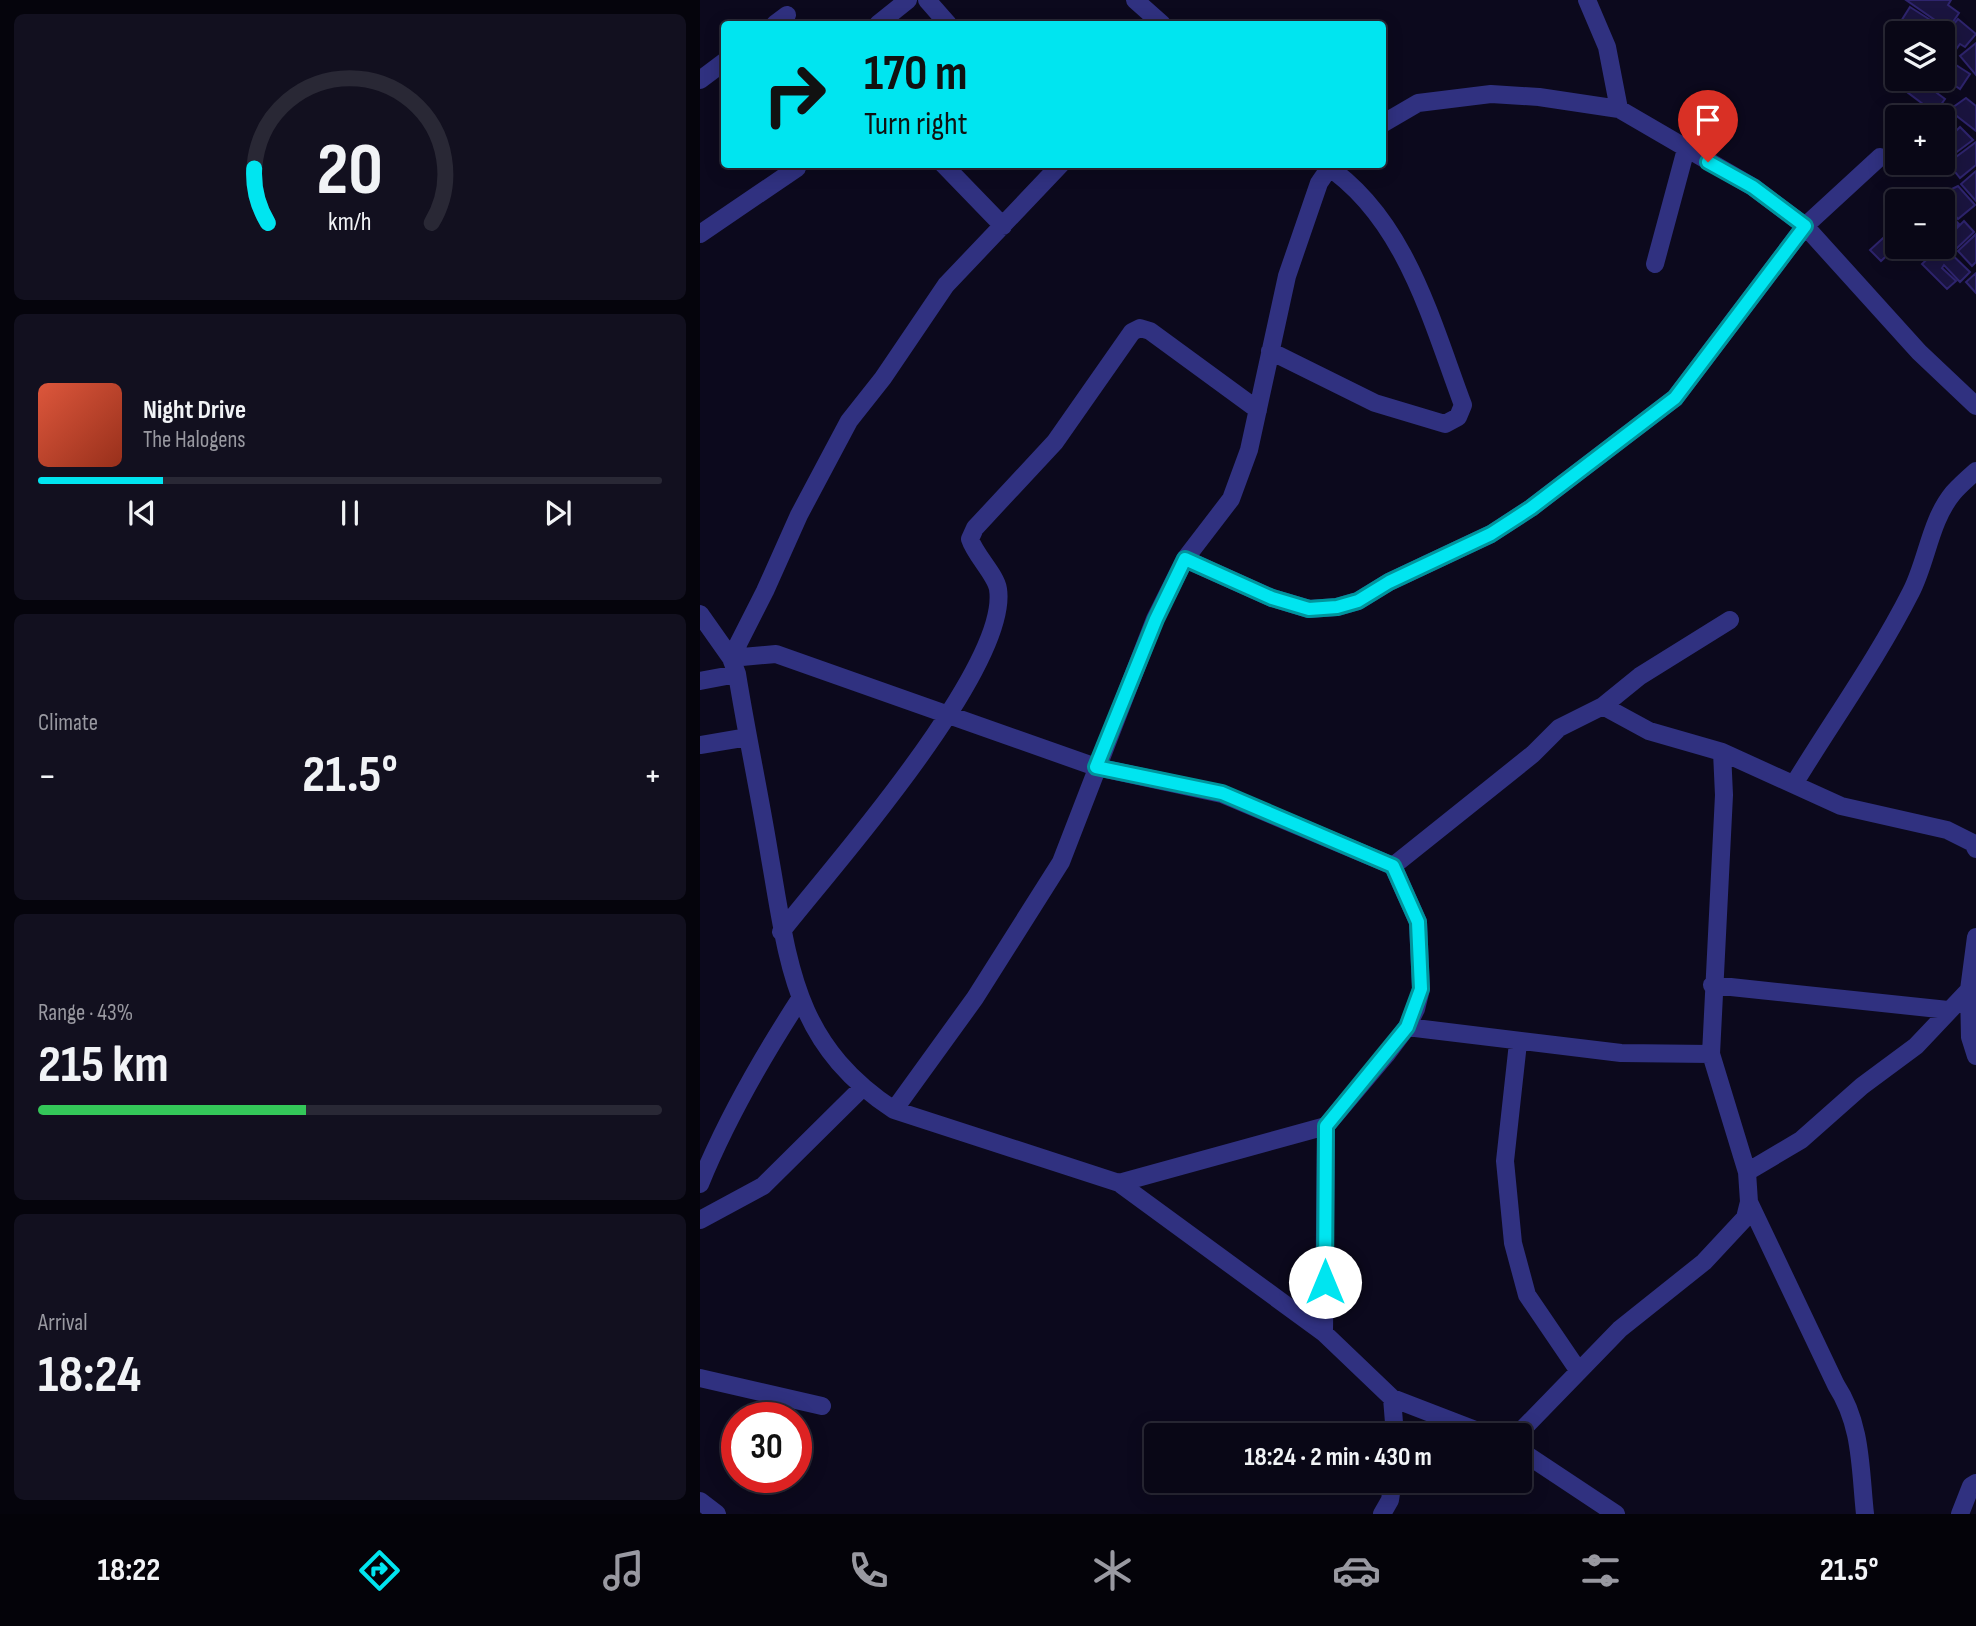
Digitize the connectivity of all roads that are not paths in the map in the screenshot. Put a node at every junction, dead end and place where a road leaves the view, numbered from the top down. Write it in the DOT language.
graph roads {
  1 [pos="908,0"];
  2 [pos="927,0"];
  3 [pos="1135,0"];
  4 [pos="1587,0"];
  5 [pos="882,21"];
  6 [pos="945,21"];
  7 [pos="1159,21"];
  8 [pos="721,64"];
  9 [pos="700,80"];
  10 [pos="1619,109"];
  11 [pos="1386,122"];
  12 [pos="1686,149"];
  13 [pos="1880,157"];
  14 [pos="797,168"];
  15 [pos="947,168"];
  16 [pos="1056,168"];
  17 [pos="1327,168"];
  18 [pos="1331,168"];
  19 [pos="1003,226"];
  20 [pos="1805,226"];
  21 [pos="700,234"];
  22 [pos="1655,264"];
  23 [pos="1270,351"];
  24 [pos="1976,406"];
  25 [pos="1258,410"];
  26 [pos="1976,471"];
  27 [pos="1185,559"];
  28 [pos="700,614"];
  29 [pos="1730,620"];
  30 [pos="734,666"];
  31 [pos="700,681"];
  32 [pos="1604,706"];
  33 [pos="950,717"];
  34 [pos="748,737"];
  35 [pos="700,745"];
  36 [pos="1721,752"];
  37 [pos="1096,767"];
  38 [pos="1794,784"];
  39 [pos="1976,849"];
  40 [pos="1393,866"];
  41 [pos="781,932"];
  42 [pos="1976,937"];
  43 [pos="1713,985"];
  44 [pos="1969,990"];
  45 [pos="800,999"];
  46 [pos="1948,1010"];
  47 [pos="1407,1027"];
  48 [pos="1518,1043"];
  49 [pos="1710,1054"];
  50 [pos="1976,1056"];
  51 [pos="861,1088"];
  52 [pos="894,1110"];
  53 [pos="1326,1126"];
  54 [pos="1747,1172"];
  55 [pos="1119,1183"];
  56 [pos="700,1184"];
  57 [pos="1749,1202"];
  58 [pos="700,1220"];
  59 [pos="1324,1333"];
  60 [pos="1578,1370"];
  61 [pos="700,1378"];
  62 [pos="1392,1398"];
  63 [pos="822,1406"];
  64 [pos="1394,1423"];
  65 [pos="1457,1423"];
  66 [pos="1528,1423"];
  67 [pos="1532,1458"];
  68 [pos="1976,1483"];
  69 [pos="1391,1493"];
  70 [pos="700,1501"];
  71 [pos="717,1514"];
  72 [pos="1382,1514"];
  73 [pos="1616,1514"];
  74 [pos="1865,1514"];
  75 [pos="1960,1514"];
  1 -- 5 [label="street"];
  2 -- 6 [label="street"];
  3 -- 7 [label="street"];
  4 -- 10 [label="street"];
  8 -- 9 [label="street"];
  10 -- 11 [label="street"];
  10 -- 12 [label="street"];
  12 -- 20 [label="street"];
  12 -- 22 [label="street"];
  13 -- 20 [label="street"];
  14 -- 21 [label="street"];
  15 -- 19 [label="street"];
  16 -- 19 [label="street"];
  17 -- 23 [label="street"];
  18 -- 23 [label="street"];
  19 -- 30 [label="street"];
  20 -- 24 [label="street"];
  20 -- 27 [label="street"];
  23 -- 25 [label="street"];
  25 -- 27 [label="street"];
  25 -- 33 [label="street"];
  26 -- 38 [label="street"];
  27 -- 37 [label="street"];
  28 -- 30 [label="street"];
  29 -- 32 [label="street"];
  30 -- 31 [label="street"];
  30 -- 33 [label="street"];
  30 -- 34 [label="street"];
  32 -- 36 [label="street"];
  32 -- 40 [label="street"];
  33 -- 37 [label="street"];
  33 -- 41 [label="street"];
  34 -- 35 [label="street"];
  34 -- 41 [label="street"];
  36 -- 38 [label="street"];
  36 -- 43 [label="street"];
  37 -- 40 [label="street"];
  37 -- 52 [label="street"];
  38 -- 39 [label="street"];
  40 -- 47 [label="street"];
  41 -- 45 [label="street"];
  42 -- 44 [label="street"];
  43 -- 46 [label="street"];
  43 -- 49 [label="street"];
  44 -- 46 [label="street"];
  44 -- 50 [label="street"];
  45 -- 51 [label="street"];
  45 -- 56 [label="street"];
  46 -- 54 [label="street"];
  47 -- 48 [label="street"];
  47 -- 53 [label="street"];
  48 -- 49 [label="street"];
  48 -- 60 [label="street"];
  49 -- 54 [label="street"];
  51 -- 52 [label="street"];
  51 -- 58 [label="street"];
  52 -- 55 [label="street"];
  53 -- 55 [label="street"];
  53 -- 59 [label="street"];
  54 -- 57 [label="street"];
  55 -- 59 [label="street"];
  57 -- 60 [label="street"];
  57 -- 74 [label="street"];
  59 -- 62 [label="street"];
  60 -- 66 [label="street"];
  61 -- 63 [label="street"];
  62 -- 64 [label="street"];
  62 -- 65 [label="street"];
  67 -- 73 [label="street"];
  68 -- 75 [label="street"];
  69 -- 72 [label="street"];
  70 -- 71 [label="street"];
}
